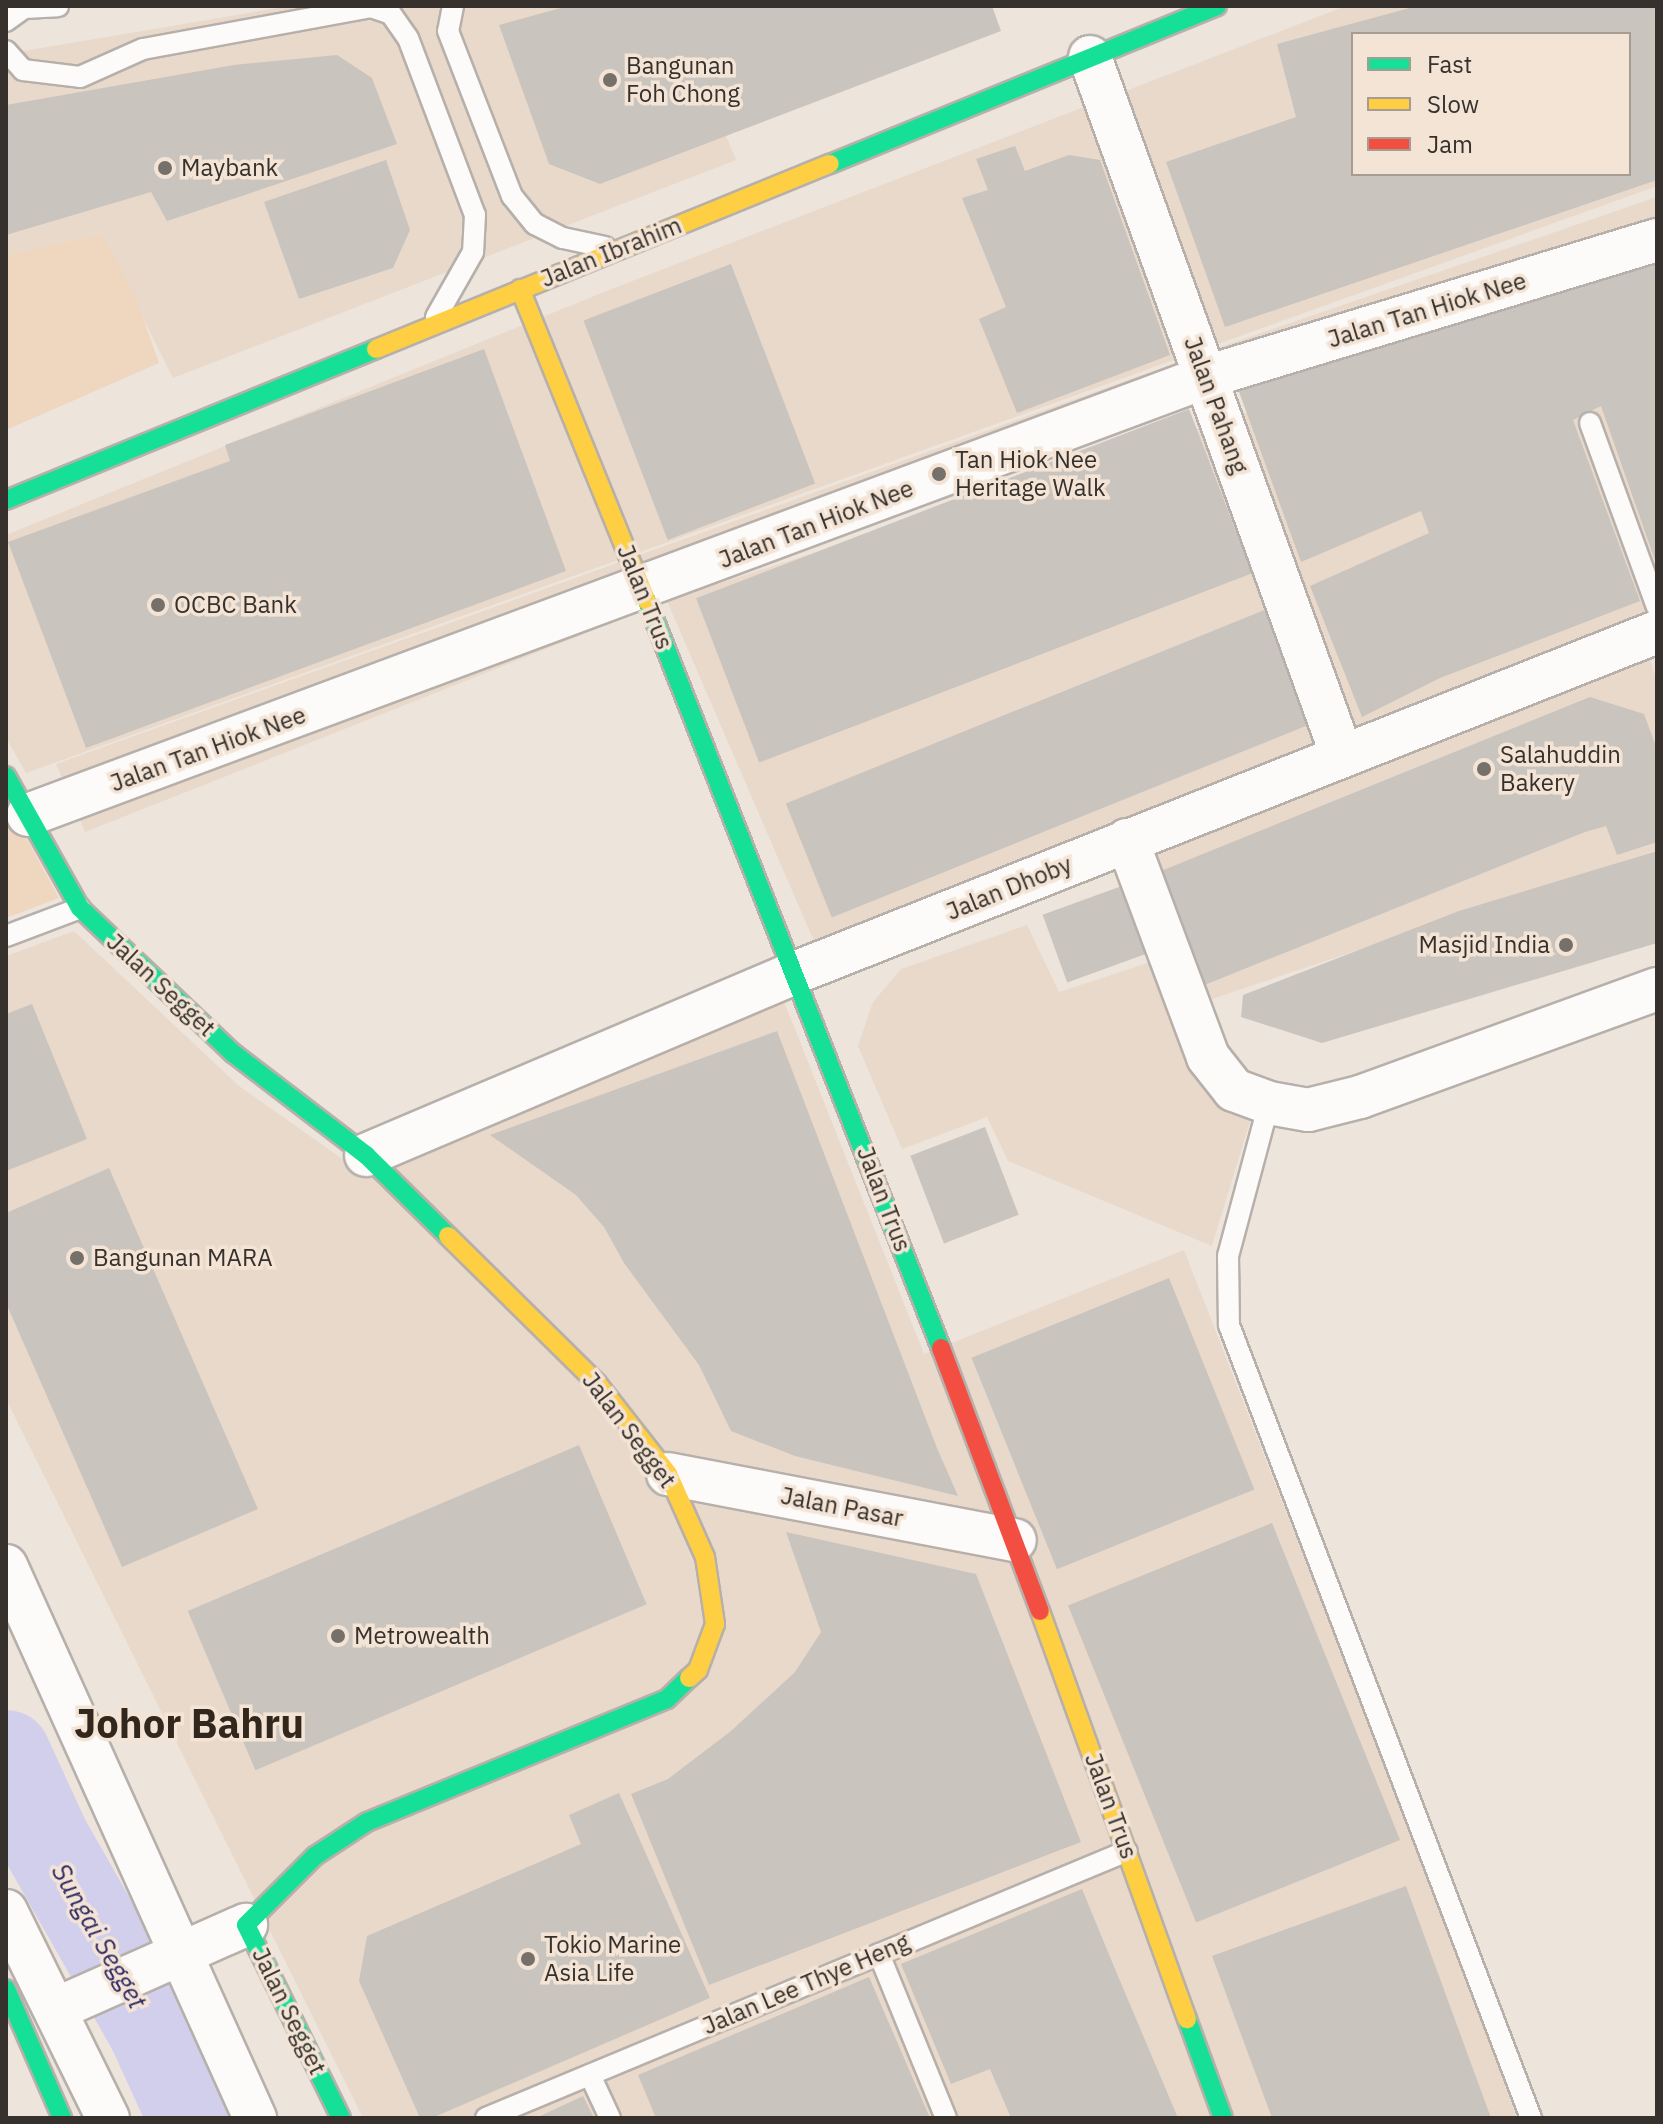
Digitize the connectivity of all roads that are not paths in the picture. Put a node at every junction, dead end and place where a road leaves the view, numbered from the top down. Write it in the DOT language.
graph roads {
  1 [pos="58,6"];
  2 [pos="374,6"];
  3 [pos="453,6"];
  4 [pos="1217,6"];
  5 [pos="6,21"];
  6 [pos="6,51"];
  7 [pos="1090,57"];
  8 [pos="1657,240"];
  9 [pos="617,249"];
  10 [pos="520,289"];
  11 [pos="431,325"];
  12 [pos="1206,377"];
  13 [pos="1590,423"];
  14 [pos="6,500"];
  15 [pos="642,589"];
  16 [pos="1657,607"];
  17 [pos="1657,632"];
  18 [pos="1341,753"];
  19 [pos="6,776"];
  20 [pos="13,820"];
  21 [pos="1127,840"];
  22 [pos="80,908"];
  23 [pos="6,936"];
  24 [pos="797,972"];
  25 [pos="1657,989"];
  26 [pos="1269,1103"];
  27 [pos="366,1155"];
  28 [pos="668,1474"];
  29 [pos="1015,1540"];
  30 [pos="6,1566"];
  31 [pos="1127,1851"];
  32 [pos="6,1911"];
  33 [pos="246,1925"];
  34 [pos="879,1954"];
  35 [pos="172,1956"];
  36 [pos="35,2009"];
  37 [pos="590,2075"];
  38 [pos="62,2118"];
  39 [pos="108,2118"];
  40 [pos="255,2118"];
  41 [pos="341,2118"];
  42 [pos="486,2118"];
  43 [pos="610,2118"];
  44 [pos="946,2118"];
  45 [pos="1223,2118"];
  46 [pos="1531,2118"];
  1 -- 5 [label="lane"];
  2 -- 6 [label="lane"];
  2 -- 11 [label="lane"];
  3 -- 9 [label="lane"];
  4 -- 7 [label="street, Jalan Ibrahim"];
  7 -- 9 [label="street, Jalan Ibrahim"];
  7 -- 12 [label="street, Jalan Pahang"];
  8 -- 12 [label="street, Jalan Tan Hiok Nee"];
  9 -- 10 [label="street, Jalan Ibrahim"];
  10 -- 11 [label="street, Jalan Ibrahim"];
  10 -- 15 [label="street, Jalan Trus"];
  11 -- 14 [label="street, Jalan Ibrahim"];
  12 -- 15 [label="street, Jalan Tan Hiok Nee"];
  12 -- 18 [label="street, Jalan Pahang"];
  13 -- 16 [label="lane"];
  15 -- 20 [label="street, Jalan Tan Hiok Nee"];
  15 -- 24 [label="street, Jalan Trus"];
  17 -- 18 [label="street, Jalan Dhoby"];
  18 -- 21 [label="street, Jalan Dhoby"];
  19 -- 20 [label="street, Jalan Segget"];
  20 -- 22 [label="street, Jalan Segget"];
  21 -- 24 [label="street, Jalan Dhoby"];
  21 -- 26 [label="street"];
  22 -- 23 [label="lane"];
  22 -- 27 [label="street, Jalan Segget"];
  24 -- 27 [label="street, Jalan Dhoby"];
  24 -- 29 [label="street, Jalan Trus"];
  25 -- 26 [label="street"];
  26 -- 46 [label="lane"];
  27 -- 28 [label="street, Jalan Segget"];
  28 -- 29 [label="street, Jalan Pasar"];
  28 -- 33 [label="street, Jalan Segget"];
  29 -- 31 [label="street, Jalan Trus"];
  30 -- 35 [label="street"];
  31 -- 34 [label="lane, Jalan Lee Thye Heng"];
  31 -- 45 [label="street, Jalan Trus"];
  32 -- 36 [label="street"];
  33 -- 35 [label="street"];
  33 -- 41 [label="street, Jalan Segget"];
  34 -- 37 [label="lane, Jalan Lee Thye Heng"];
  34 -- 44 [label="lane"];
  35 -- 36 [label="street"];
  35 -- 40 [label="street"];
  36 -- 38 [label="street"];
  36 -- 39 [label="street"];
  37 -- 42 [label="lane, Jalan Lee Thye Heng"];
  37 -- 43 [label="lane"];
}
